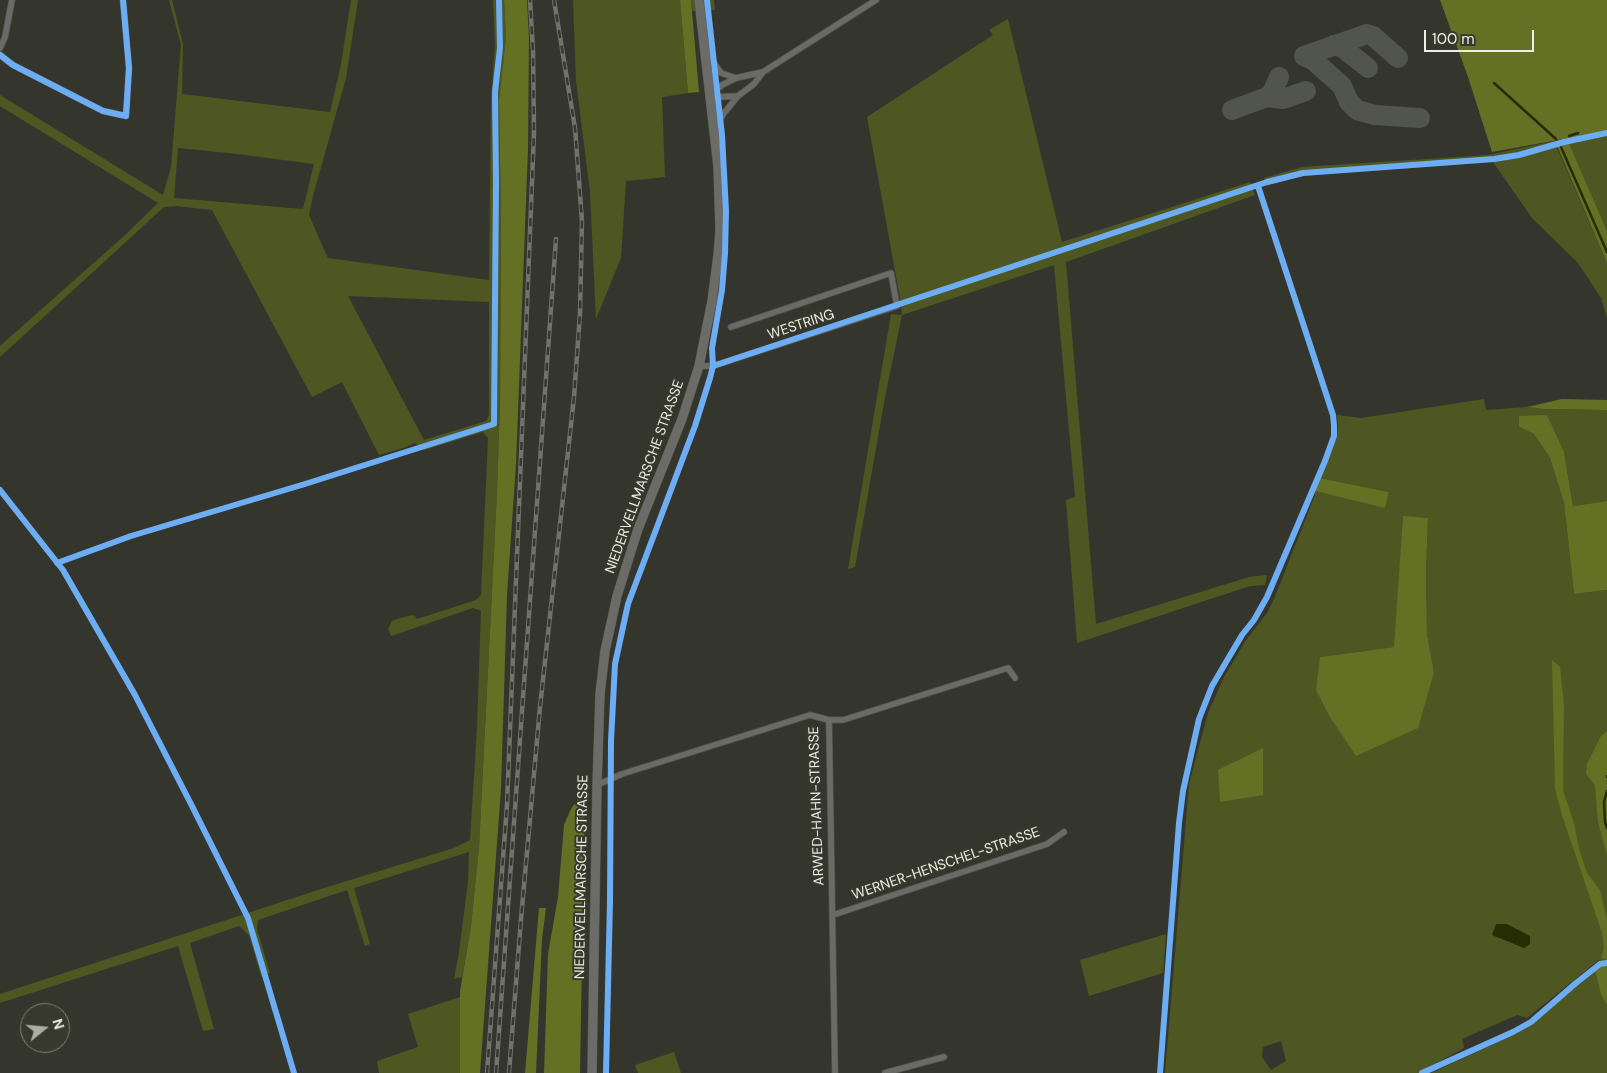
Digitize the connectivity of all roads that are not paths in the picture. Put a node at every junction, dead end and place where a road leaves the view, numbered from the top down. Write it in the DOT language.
graph roads {
  1 [pos="12,0"];
  2 [pos="123,0"];
  3 [pos="699,0"];
  4 [pos="876,0"];
  5 [pos="0,48"];
  6 [pos="705,51"];
  7 [pos="0,55"];
  8 [pos="763,72"];
  9 [pos="736,78"];
  10 [pos="711,94"];
  11 [pos="738,96"];
  12 [pos="714,130"];
  13 [pos="731,327"];
  14 [pos="699,366"];
  15 [pos="1015,678"];
  16 [pos="829,720"];
  17 [pos="597,785"];
  18 [pos="1064,832"];
  19 [pos="833,916"];
  20 [pos="944,1057"];
  21 [pos="592,1073"];
  22 [pos="835,1073"];
  23 [pos="886,1073"];
  1 -- 5 [label="street"];
  2 -- 7 [label="street"];
  3 -- 6 [label="main road, NIEDERVELLMARSCHE STRASSE"];
  4 -- 8 [label="street"];
  6 -- 9 [label="street, NIEDERVELLMARSCHE STRASSE"];
  6 -- 10 [label="main road, NIEDERVELLMARSCHE STRASSE"];
  8 -- 9 [label="street"];
  8 -- 11 [label="street"];
  9 -- 10 [label="street"];
  10 -- 11 [label="street"];
  10 -- 12 [label="main road, NIEDERVELLMARSCHE STRASSE"];
  11 -- 12 [label="street"];
  12 -- 14 [label="main road, NIEDERVELLMARSCHE STRASSE"];
  13 -- 14 [label="street, WESTRING"];
  14 -- 17 [label="main road, NIEDERVELLMARSCHE STRASSE"];
  15 -- 16 [label="street"];
  16 -- 17 [label="street, ARWED-HAHN-STRASSE"];
  16 -- 19 [label="street, ARWED-HAHN-STRASSE"];
  17 -- 21 [label="main road, NIEDERVELLMARSCHE STRASSE"];
  18 -- 19 [label="street, WERNER-HENSCHEL-STRASSE"];
  19 -- 22 [label="street, ARWED-HAHN-STRASSE"];
  20 -- 23 [label="street"];
}
